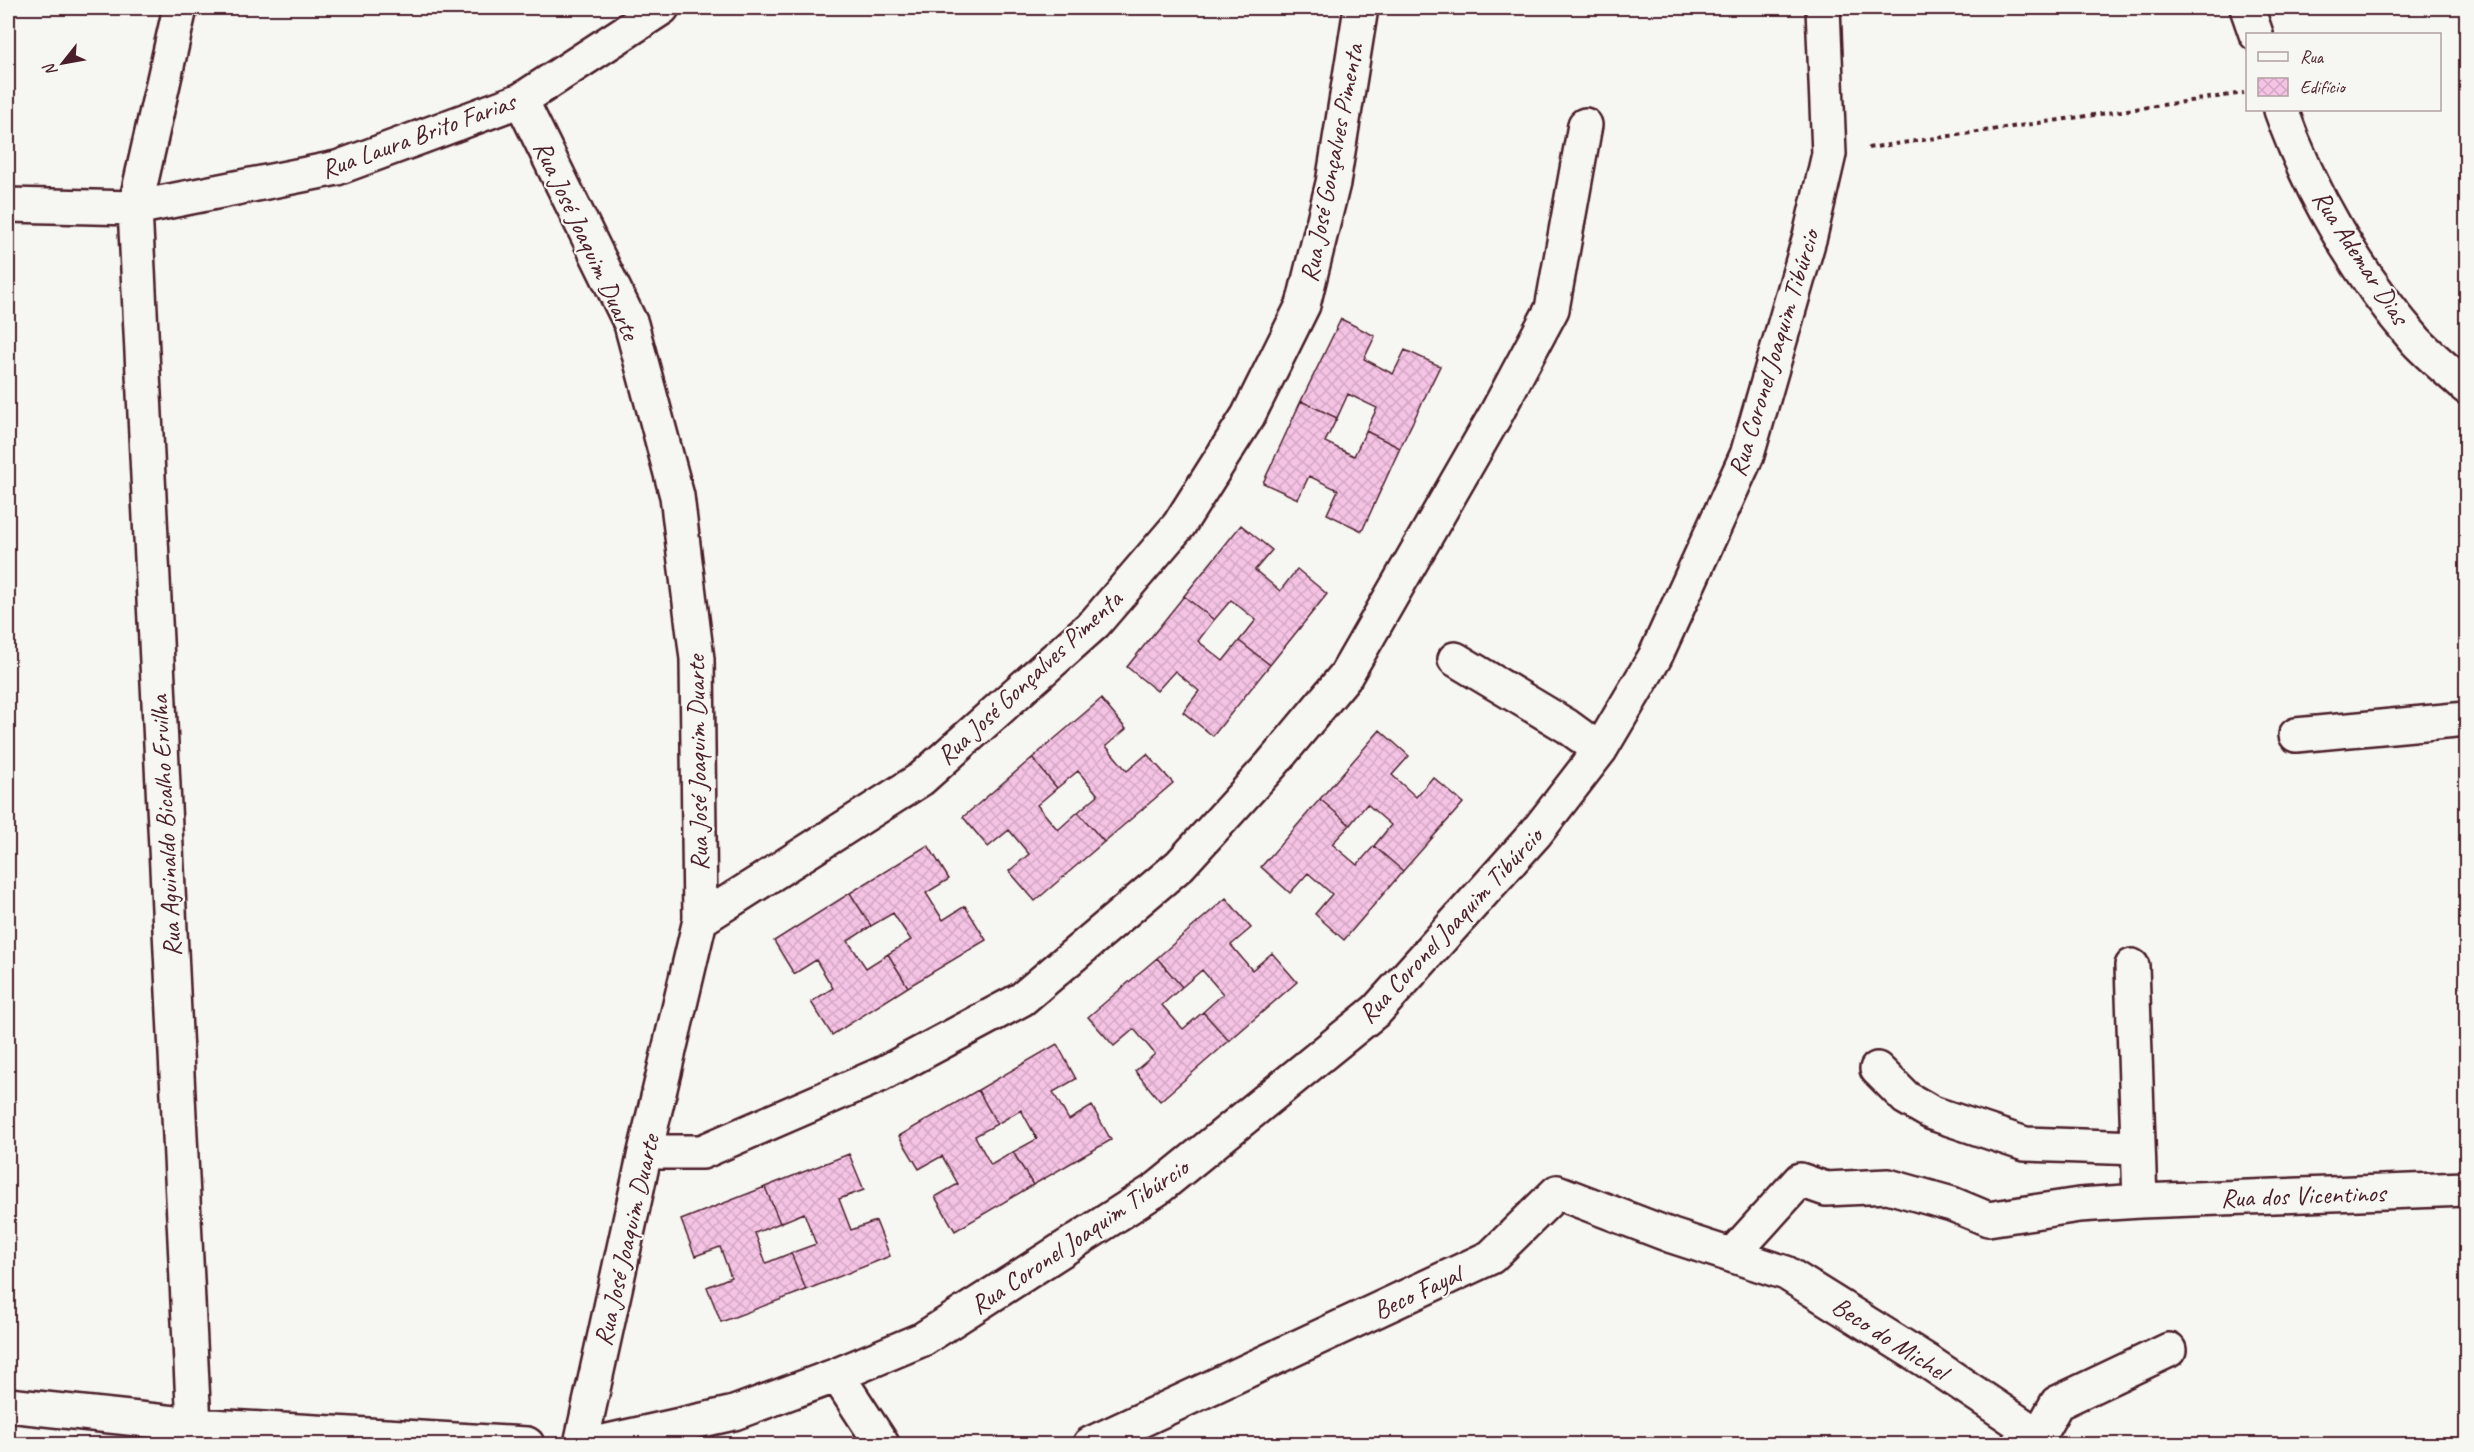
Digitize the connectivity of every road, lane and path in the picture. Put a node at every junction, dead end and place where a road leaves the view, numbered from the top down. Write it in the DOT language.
graph roads {
  1 [pos="180,8"];
  2 [pos="662,8"];
  3 [pos="1361,8"];
  4 [pos="1823,8"];
  5 [pos="2247,8"];
  6 [pos="2256,33"];
  7 [pos="2246,93"];
  8 [pos="521,100"];
  9 [pos="2281,111"];
  10 [pos="1585,124"];
  11 [pos="1829,154"];
  12 [pos="8,205"];
  13 [pos="135,208"];
  14 [pos="2466,387"];
  15 [pos="1455,659"];
  16 [pos="2466,719"];
  17 [pos="2296,735"];
  18 [pos="1600,750"];
  19 [pos="700,920"];
  20 [pos="2132,966"];
  21 [pos="1877,1069"];
  22 [pos="2138,1148"];
  23 [pos="645,1152"];
  24 [pos="2466,1189"];
  25 [pos="2140,1200"];
  26 [pos="1732,1256"];
  27 [pos="2169,1350"];
  28 [pos="837,1375"];
  29 [pos="8,1405"];
  30 [pos="193,1435"];
  31 [pos="527,1444"];
  32 [pos="580,1444"];
  33 [pos="594,1444"];
  34 [pos="882,1444"];
  35 [pos="1090,1444"];
  36 [pos="2019,1444"];
  37 [pos="2034,1444"];
  1 -- 13 [label="street, Rua Aguinaldo Bicalho Ervilha"];
  2 -- 8 [label="street, Rua Laura Brito Farias"];
  3 -- 19 [label="street, Rua José Gonçalves Pimenta"];
  4 -- 11 [label="street, Rua Coronel Joaquim Tibúrcio"];
  5 -- 6 [label="street"];
  7 -- 11 [label="path"];
  8 -- 13 [label="street, Rua Laura Brito Farias"];
  8 -- 19 [label="street, Rua José Joaquim Duarte"];
  9 -- 14 [label="street, Rua Ademar Dias"];
  10 -- 23 [label="street"];
  11 -- 18 [label="street, Rua Coronel Joaquim Tibúrcio"];
  12 -- 13 [label="street, Rua Laura Brito Farias"];
  13 -- 30 [label="street, Rua Aguinaldo Bicalho Ervilha"];
  15 -- 18 [label="street"];
  16 -- 17 [label="street"];
  18 -- 28 [label="street, Rua Coronel Joaquim Tibúrcio"];
  19 -- 23 [label="street, Rua José Joaquim Duarte"];
  20 -- 22 [label="street"];
  21 -- 22 [label="street"];
  22 -- 25 [label="street"];
  23 -- 32 [label="street, Rua José Joaquim Duarte"];
  24 -- 25 [label="street, Rua dos Vicentinos"];
  25 -- 26 [label="street, Rua dos Vicentinos"];
  26 -- 35 [label="street, Beco Fayal"];
  26 -- 36 [label="street, Beco do Michel"];
  27 -- 37 [label="street"];
  28 -- 33 [label="street, Rua Coronel Joaquim Tibúrcio"];
  28 -- 34 [label="street"];
  29 -- 30 [label="street"];
  30 -- 31 [label="street"];
}
